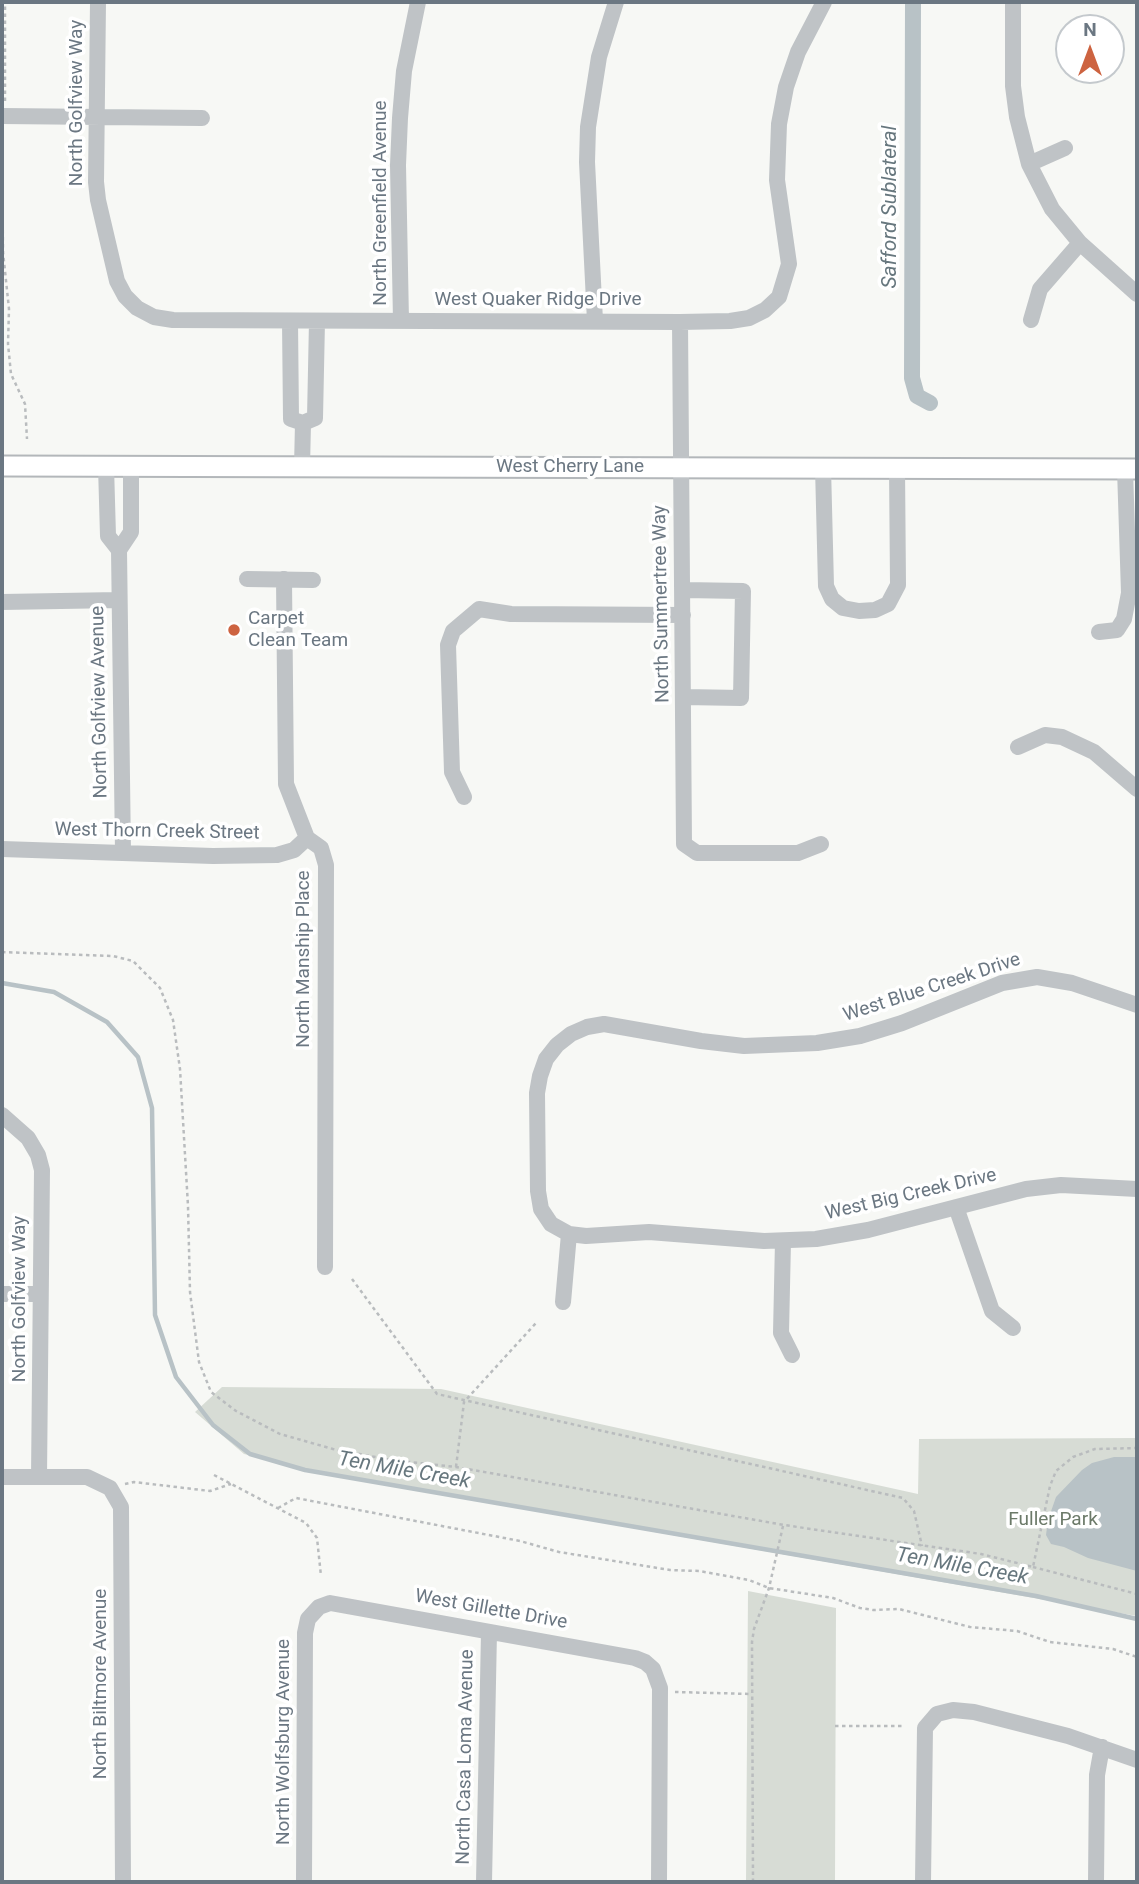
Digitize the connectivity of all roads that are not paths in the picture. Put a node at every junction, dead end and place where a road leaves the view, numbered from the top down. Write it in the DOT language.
graph roads {
  1 [pos="98,2"];
  2 [pos="418,2"];
  3 [pos="616,2"];
  4 [pos="824,2"];
  5 [pos="1013,2"];
  6 [pos="3,110"];
  7 [pos="202,118"];
  8 [pos="97,119"];
  9 [pos="1065,148"];
  10 [pos="1029,164"];
  11 [pos="1080,243"];
  12 [pos="1137,294"];
  13 [pos="1031,320"];
  14 [pos="290,321"];
  15 [pos="317,321"];
  16 [pos="401,321"];
  17 [pos="594,321"];
  18 [pos="680,322"];
  19 [pos="303,423"];
  20 [pos="2,466"];
  21 [pos="106,466"];
  22 [pos="131,466"];
  23 [pos="682,466"];
  24 [pos="302,467"];
  25 [pos="823,467"];
  26 [pos="897,467"];
  27 [pos="1131,469"];
  28 [pos="119,551"];
  29 [pos="247,579"];
  30 [pos="284,579"];
  31 [pos="313,580"];
  32 [pos="684,590"];
  33 [pos="119,600"];
  34 [pos="2,601"];
  35 [pos="683,615"];
  36 [pos="1099,632"];
  37 [pos="684,697"];
  38 [pos="1018,747"];
  39 [pos="1137,789"];
  40 [pos="464,797"];
  41 [pos="307,838"];
  42 [pos="821,844"];
  43 [pos="2,849"];
  44 [pos="123,853"];
  45 [pos="1137,1005"];
  46 [pos="2,1115"];
  47 [pos="1137,1189"];
  48 [pos="956,1207"];
  49 [pos="569,1234"];
  50 [pos="783,1241"];
  51 [pos="325,1267"];
  52 [pos="2,1294"];
  53 [pos="40,1294"];
  54 [pos="563,1302"];
  55 [pos="1013,1328"];
  56 [pos="792,1354"];
  57 [pos="2,1477"];
  58 [pos="39,1477"];
  59 [pos="319,1607"];
  60 [pos="489,1632"];
  61 [pos="1102,1747"];
  62 [pos="1137,1760"];
  63 [pos="123,1882"];
  64 [pos="304,1882"];
  65 [pos="484,1882"];
  66 [pos="659,1882"];
  67 [pos="923,1882"];
  68 [pos="1096,1882"];
  1 -- 8 [label="street, North Golfview Way"];
  2 -- 16 [label="street, North Greenfield Avenue"];
  3 -- 17 [label="street"];
  4 -- 18 [label="street, West Quaker Ridge Drive"];
  5 -- 10 [label="street"];
  6 -- 8 [label="street"];
  7 -- 8 [label="street"];
  8 -- 14 [label="street, North Golfview Way"];
  9 -- 10 [label="street"];
  10 -- 11 [label="street"];
  11 -- 12 [label="street"];
  11 -- 13 [label="street"];
  14 -- 15 [label="street, West Quaker Ridge Drive"];
  14 -- 19 [label="street"];
  15 -- 16 [label="street, West Quaker Ridge Drive"];
  15 -- 19 [label="street"];
  16 -- 17 [label="street, West Quaker Ridge Drive"];
  17 -- 18 [label="street, West Quaker Ridge Drive"];
  18 -- 23 [label="street, North Summertree Way"];
  19 -- 24 [label="street"];
  20 -- 21 [label="main road, West Cherry Lane"];
  21 -- 22 [label="main road, West Cherry Lane"];
  21 -- 28 [label="street, North Golfview Avenue"];
  22 -- 24 [label="main road, West Cherry Lane"];
  22 -- 28 [label="street, North Golfview Avenue"];
  23 -- 24 [label="main road, West Cherry Lane"];
  23 -- 25 [label="main road, West Cherry Lane"];
  23 -- 32 [label="street, North Summertree Way"];
  25 -- 26 [label="main road, West Cherry Lane"];
  25 -- 26 [label="street"];
  26 -- 27 [label="main road, West Cherry Lane"];
  27 -- 36 [label="street"];
  28 -- 33 [label="street, North Golfview Avenue"];
  29 -- 30 [label="street"];
  30 -- 31 [label="street"];
  30 -- 41 [label="street, North Manship Place"];
  32 -- 35 [label="street, North Summertree Way"];
  32 -- 37 [label="street"];
  33 -- 34 [label="street"];
  33 -- 44 [label="street, North Golfview Avenue"];
  35 -- 37 [label="street, North Summertree Way"];
  35 -- 40 [label="street"];
  37 -- 42 [label="street, North Summertree Way"];
  38 -- 39 [label="street"];
  41 -- 44 [label="street, West Thorn Creek Street"];
  41 -- 51 [label="street, North Manship Place"];
  43 -- 44 [label="street, West Thorn Creek Street"];
  45 -- 49 [label="street, West Blue Creek Drive"];
  46 -- 53 [label="street, North Golfview Way"];
  47 -- 48 [label="street, West Big Creek Drive"];
  48 -- 50 [label="street, West Big Creek Drive"];
  48 -- 55 [label="street"];
  49 -- 50 [label="street, West Big Creek Drive"];
  49 -- 54 [label="street"];
  50 -- 56 [label="street"];
  52 -- 53 [label="street"];
  53 -- 58 [label="street, North Golfview Way"];
  57 -- 58 [label="street"];
  58 -- 63 [label="street, North Biltmore Avenue"];
  59 -- 60 [label="street, West Gillette Drive"];
  59 -- 64 [label="street, North Wolfsburg Avenue"];
  60 -- 65 [label="street, North Casa Loma Avenue"];
  60 -- 66 [label="street, West Gillette Drive"];
  61 -- 62 [label="street"];
  61 -- 67 [label="street"];
  61 -- 68 [label="street"];
}
